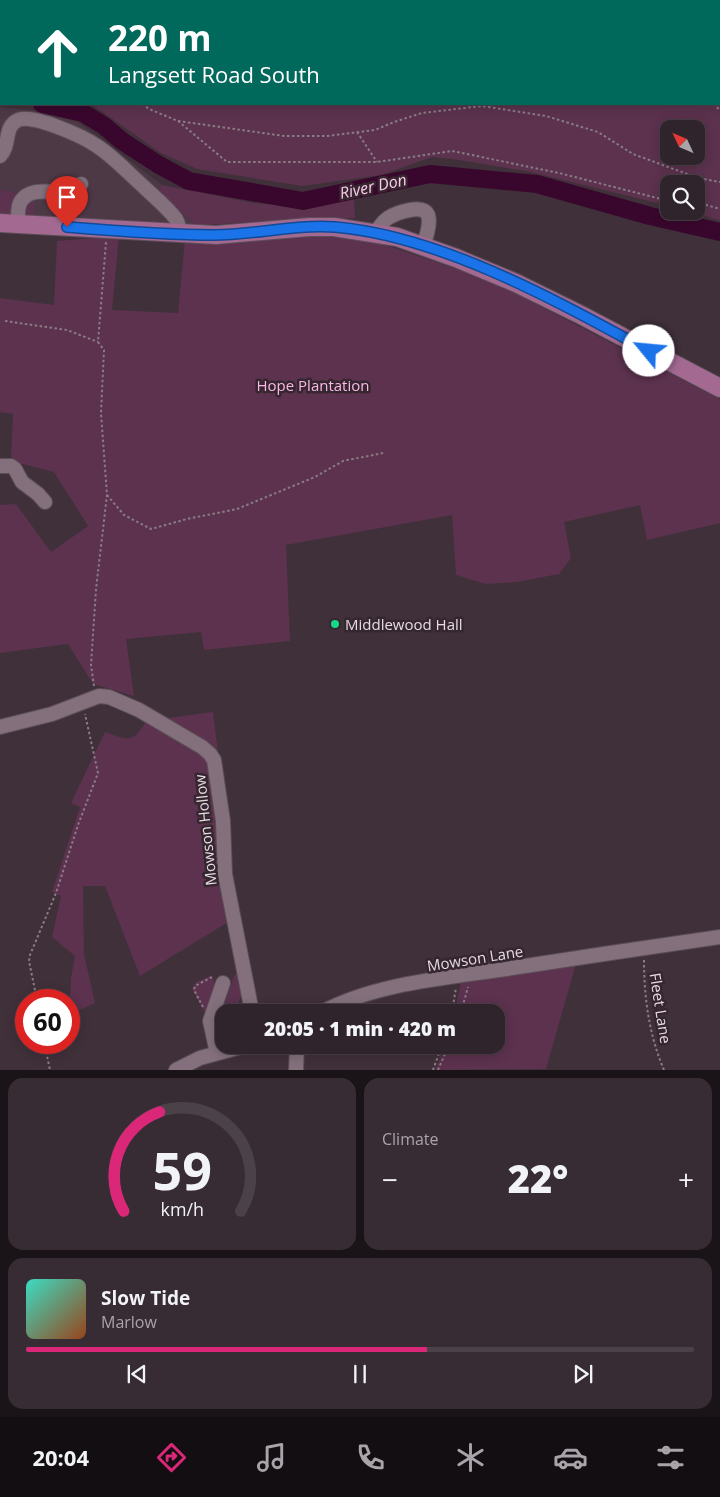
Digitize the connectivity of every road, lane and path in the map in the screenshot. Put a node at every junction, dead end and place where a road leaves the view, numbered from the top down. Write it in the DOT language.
graph roads {
  1 [pos="144,105"];
  2 [pos="178,121"];
  3 [pos="4,132"];
  4 [pos="356,132"];
  5 [pos="0,156"];
  6 [pos="377,162"];
  7 [pos="720,182"];
  8 [pos="81,184"];
  9 [pos="660,199"];
  10 [pos="705,205"];
  11 [pos="720,210"];
  12 [pos="0,223"];
  13 [pos="18,224"];
  14 [pos="107,230"];
  15 [pos="375,233"];
  16 [pos="179,234"];
  17 [pos="423,246"];
  18 [pos="5,320"];
  19 [pos="98,342"];
  20 [pos="720,388"];
  21 [pos="383,453"];
  22 [pos="0,466"];
  23 [pos="106,495"];
  24 [pos="44,502"];
  25 [pos="95,697"];
  26 [pos="0,727"];
  27 [pos="720,937"];
  28 [pos="640,949"];
  29 [pos="460,976"];
  30 [pos="219,979"];
  31 [pos="34,989"];
  32 [pos="250,1004"];
  33 [pos="341,1004"];
  34 [pos="454,1004"];
  35 [pos="463,1004"];
  36 [pos="212,1016"];
  37 [pos="215,1045"];
  38 [pos="47,1054"];
  39 [pos="215,1054"];
  40 [pos="297,1054"];
  41 [pos="439,1054"];
  42 [pos="445,1054"];
  43 [pos="50,1070"];
  44 [pos="176,1070"];
  45 [pos="296,1070"];
  46 [pos="433,1070"];
  47 [pos="438,1070"];
  48 [pos="664,1070"];
  1 -- 2 [label="path"];
  2 -- 4 [label="path"];
  2 -- 6 [label="path"];
  3 -- 5 [label="street"];
  3 -- 16 [label="street"];
  4 -- 6 [label="path"];
  4 -- 7 [label="path"];
  6 -- 9 [label="path"];
  8 -- 13 [label="street"];
  10 -- 11 [label="path"];
  12 -- 13 [label="main road"];
  13 -- 14 [label="main road"];
  14 -- 16 [label="main road"];
  14 -- 19 [label="path"];
  15 -- 16 [label="main road"];
  15 -- 17 [label="main road"];
  15 -- 17 [label="street"];
  17 -- 20 [label="main road"];
  18 -- 19 [label="path"];
  19 -- 23 [label="path"];
  21 -- 23 [label="path"];
  22 -- 24 [label="street"];
  23 -- 25 [label="path"];
  25 -- 26 [label="street"];
  25 -- 31 [label="path"];
  25 -- 32 [label="street, Mowson Hollow"];
  27 -- 28 [label="street, Mowson Lane"];
  28 -- 29 [label="street, Mowson Lane"];
  28 -- 48 [label="path, Fleet Lane"];
  29 -- 33 [label="street, Mowson Lane"];
  29 -- 34 [label="path"];
  29 -- 35 [label="path"];
  30 -- 36 [label="street"];
  30 -- 36 [label="path"];
  36 -- 37 [label="street"];
  38 -- 43 [label="path"];
  39 -- 44 [label="street"];
  40 -- 45 [label="street"];
  41 -- 46 [label="path"];
  42 -- 47 [label="path"];
}
